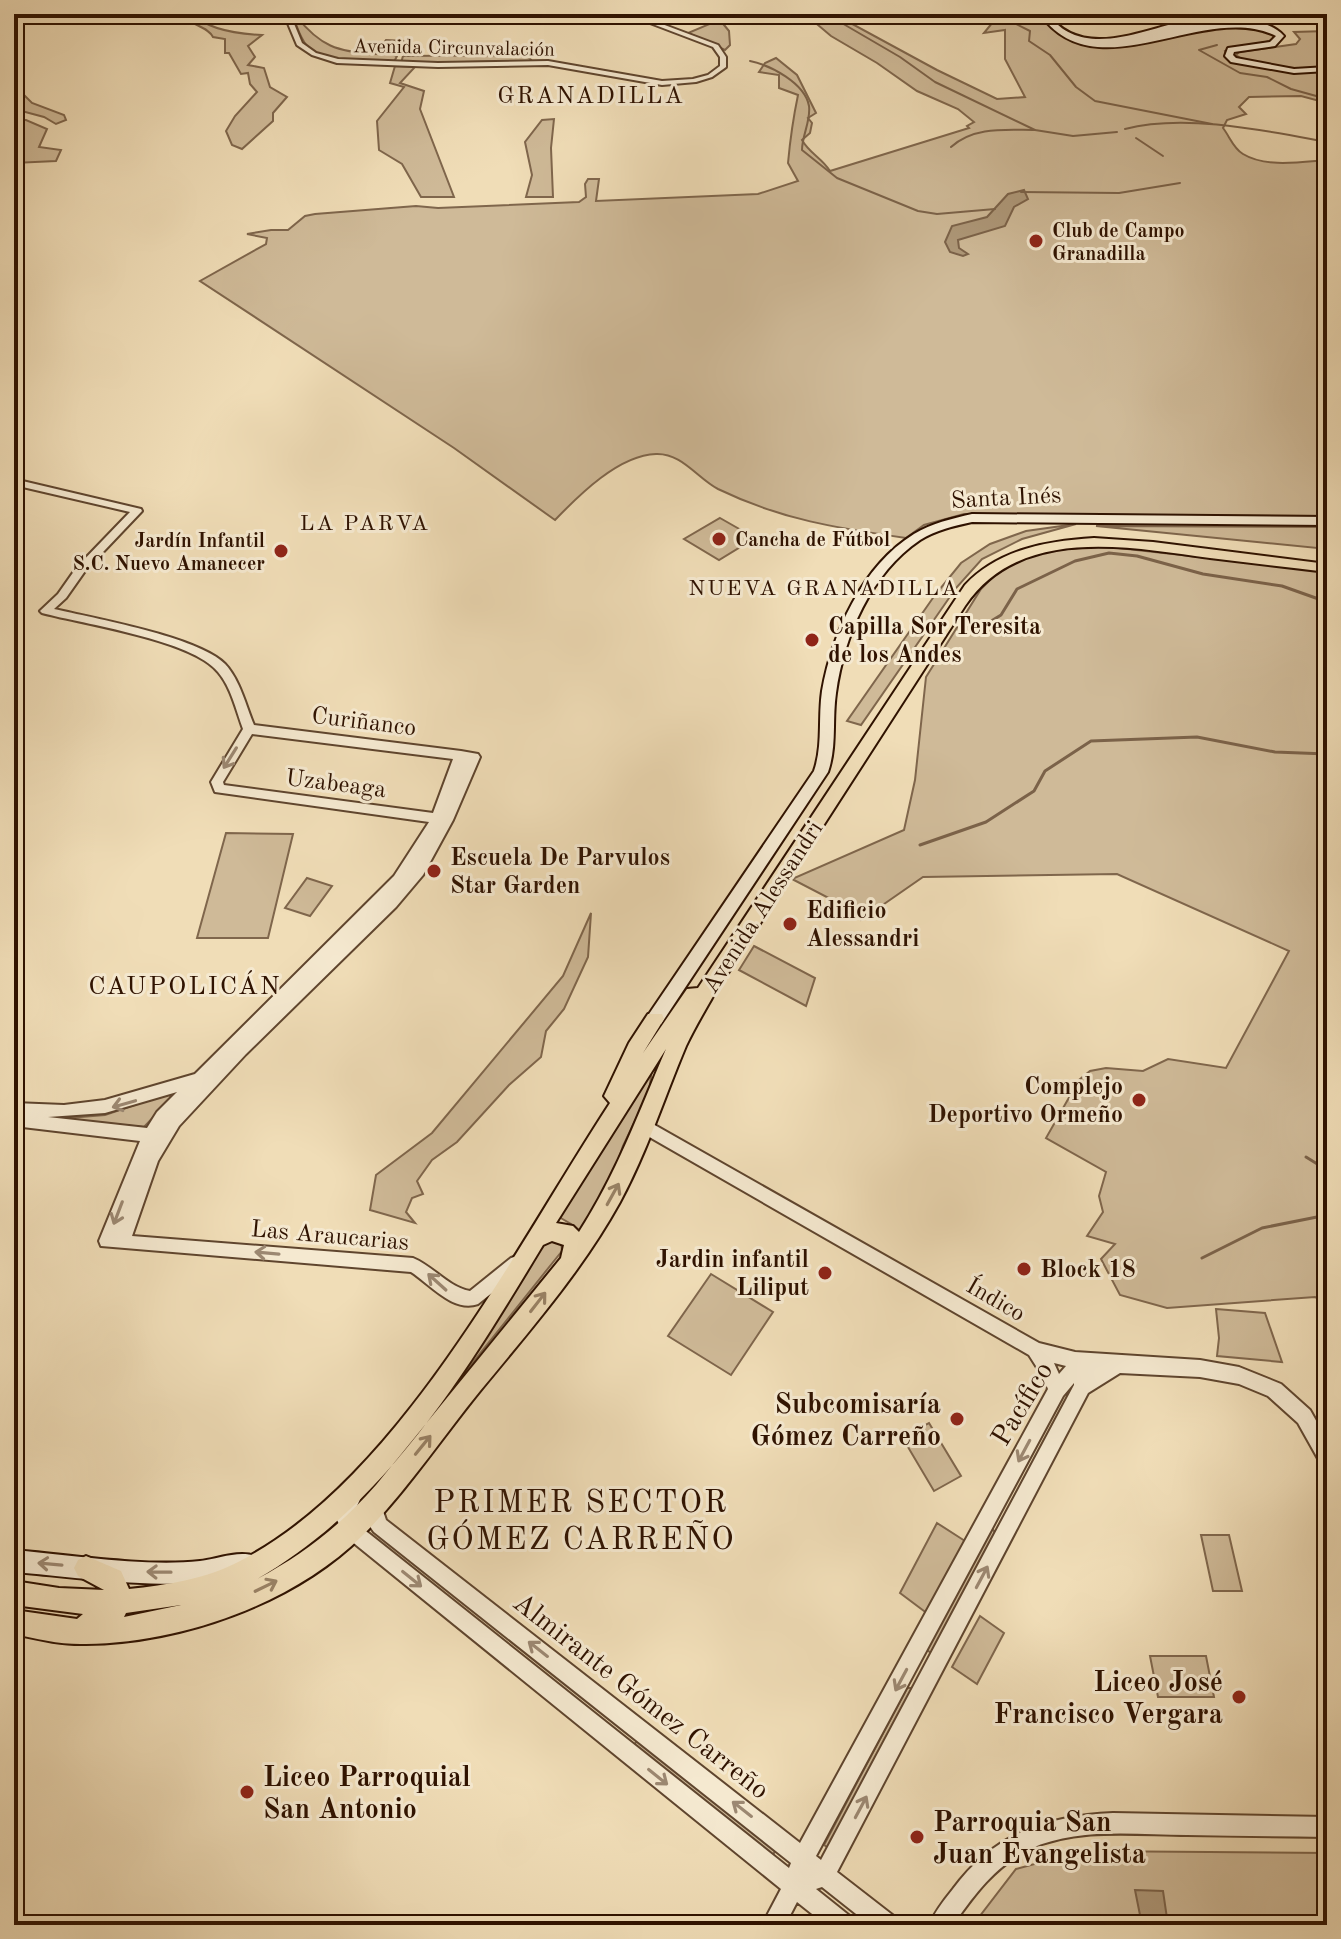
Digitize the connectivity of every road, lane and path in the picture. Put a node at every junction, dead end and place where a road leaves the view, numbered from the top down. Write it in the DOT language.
graph roads {
  1 [pos="108,14"];
  2 [pos="167,14"];
  3 [pos="287,14"];
  4 [pos="639,14"];
  5 [pos="1044,14"];
  6 [pos="1327,69"];
  7 [pos="14,482"];
  8 [pos="14,489"];
  9 [pos="135,513"];
  10 [pos="1327,521"];
  11 [pos="1327,561"];
  12 [pos="1327,568"];
  13 [pos="249,729"];
  14 [pos="442,819"];
  15 [pos="655,1019"];
  16 [pos="653,1053"];
  17 [pos="197,1078"];
  18 [pos="658,1093"];
  19 [pos="14,1109"];
  20 [pos="611,1118"];
  21 [pos="14,1120"];
  22 [pos="644,1126"];
  23 [pos="156,1136"];
  24 [pos="536,1238"];
  25 [pos="524,1258"];
  26 [pos="572,1259"];
  27 [pos="1036,1350"];
  28 [pos="1081,1362"];
  29 [pos="1120,1363"];
  30 [pos="1082,1387"];
  31 [pos="1057,1390"];
  32 [pos="1327,1458"];
  33 [pos="357,1486"];
  34 [pos="373,1504"];
  35 [pos="351,1530"];
  36 [pos="14,1561"];
  37 [pos="264,1561"];
  38 [pos="86,1568"];
  39 [pos="14,1593"];
  40 [pos="118,1602"];
  41 [pos="14,1622"];
  42 [pos="49,1630"];
  43 [pos="564,1669"];
  44 [pos="549,1691"];
  45 [pos="637,1727"];
  46 [pos="622,1748"];
  47 [pos="1327,1827"];
  48 [pos="803,1858"];
  49 [pos="824,1876"];
  50 [pos="794,1886"];
  51 [pos="773,1925"];
  52 [pos="843,1925"];
  53 [pos="887,1925"];
  54 [pos="940,1925"];
  1 -- 2 [label="street"];
  3 -- 4 [label="street, Avenida Circunvalación"];
  5 -- 6 [label="main road"];
  7 -- 9 [label="street"];
  8 -- 9 [label="street"];
  9 -- 13 [label="street"];
  10 -- 15 [label="main road, Santa Inés"];
  11 -- 16 [label="main road, Avenida Alessandri"];
  12 -- 18 [label="main road, Avenida Alessandri"];
  13 -- 14 [label="street, Curiñanco"];
  13 -- 14 [label="street, Uzabeaga, one-way"];
  14 -- 17 [label="street"];
  14 -- 23 [label="street"];
  15 -- 16 [label="main road"];
  15 -- 20 [label="main road"];
  16 -- 18 [label="main road"];
  16 -- 20 [label="main road, Avenida Alessandri"];
  17 -- 19 [label="street, one-way"];
  17 -- 23 [label="street"];
  18 -- 22 [label="main road, Avenida Alessandri"];
  20 -- 24 [label="main road, Avenida Alessandri"];
  21 -- 23 [label="street"];
  26 -- 22 [label="main road, Avenida Alessandri, one-way"];
  22 -- 27 [label="street, Índico"];
  25 -- 23 [label="street, Las Araucarias, one-way"];
  24 -- 25 [label="main road, Avenida Alessandri"];
  24 -- 26 [label="main road"];
  25 -- 33 [label="main road, Avenida Alessandri"];
  34 -- 26 [label="main road, Avenida Alessandri, one-way"];
  27 -- 28 [label="street, Índico"];
  27 -- 31 [label="street"];
  28 -- 29 [label="street, Índico"];
  28 -- 30 [label="street, Pacífico"];
  28 -- 31 [label="street, Pacífico"];
  29 -- 30 [label="street"];
  29 -- 32 [label="street, Índico"];
  49 -- 30 [label="street, Pacífico, one-way"];
  31 -- 48 [label="street, Pacífico, one-way"];
  33 -- 35 [label="street, Avenida Alessandri"];
  33 -- 37 [label="main road, Avenida Alessandri"];
  34 -- 35 [label="main road, Avenida Alessandri"];
  43 -- 34 [label="street, Almirante Gómez Carreño, one-way"];
  42 -- 35 [label="main road, Avenida Alessandri, one-way"];
  35 -- 44 [label="street, Almirante Gómez Carreño, one-way"];
  38 -- 36 [label="main road, Avenida Alessandri, one-way"];
  37 -- 38 [label="main road, Avenida Alessandri, one-way"];
  37 -- 40 [label="main road, Avenida Alessandri"];
  38 -- 40 [label="main road"];
  39 -- 40 [label="main road, Avenida Alessandri"];
  40 -- 42 [label="main road"];
  41 -- 42 [label="main road, Avenida Alessandri"];
  43 -- 44 [label="street"];
  43 -- 45 [label="street, Almirante Gómez Carreño"];
  44 -- 46 [label="street, Almirante Gómez Carreño"];
  45 -- 46 [label="street"];
  48 -- 45 [label="street, Almirante Gómez Carreño, one-way"];
  46 -- 50 [label="street, Almirante Gómez Carreño, one-way"];
  47 -- 54 [label="street"];
  48 -- 49 [label="street, Almirante Gómez Carreño"];
  48 -- 50 [label="street, Pacífico"];
  49 -- 50 [label="street"];
  49 -- 53 [label="street, Almirante Gómez Carreño"];
  50 -- 51 [label="street, Pacífico"];
  50 -- 52 [label="street, Almirante Gómez Carreño"];
}
